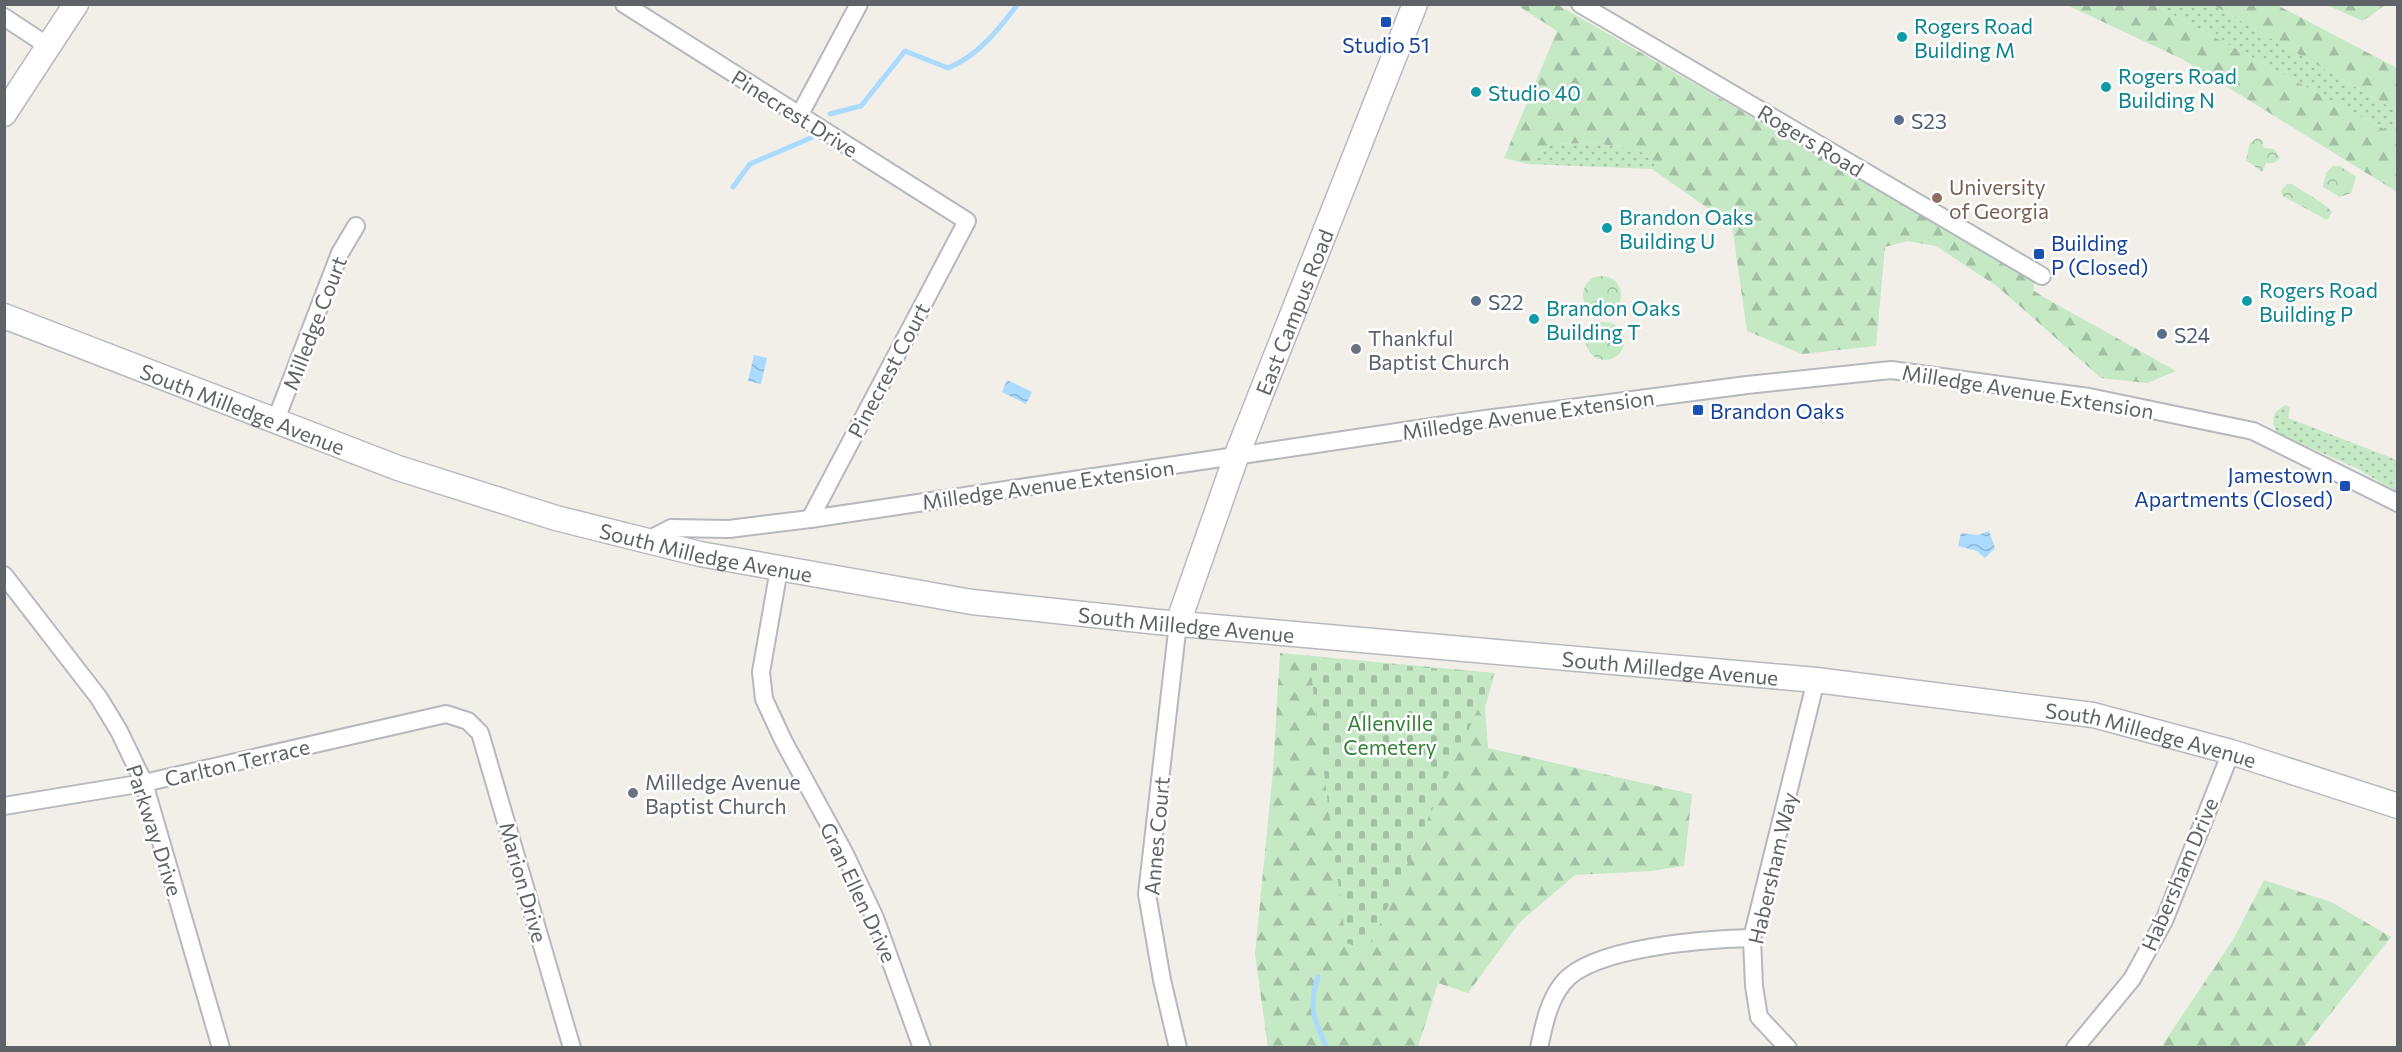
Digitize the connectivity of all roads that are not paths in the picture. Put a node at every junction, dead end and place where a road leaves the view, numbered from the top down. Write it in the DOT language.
graph roads {
  1 [pos="76,4"];
  2 [pos="859,4"];
  3 [pos="1415,4"];
  4 [pos="1580,4"];
  5 [pos="632,7"];
  6 [pos="4,17"];
  7 [pos="48,46"];
  8 [pos="4,114"];
  9 [pos="799,116"];
  10 [pos="967,221"];
  11 [pos="356,226"];
  12 [pos="2042,276"];
  13 [pos="4,316"];
  14 [pos="275,422"];
  15 [pos="1236,457"];
  16 [pos="2397,503"];
  17 [pos="810,519"];
  18 [pos="646,541"];
  19 [pos="779,569"];
  20 [pos="4,575"];
  21 [pos="1178,623"];
  22 [pos="1816,680"];
  23 [pos="468,721"];
  24 [pos="2231,752"];
  25 [pos="144,783"];
  26 [pos="4,806"];
  27 [pos="2397,806"];
  28 [pos="1752,938"];
  29 [pos="221,1047"];
  30 [pos="572,1047"];
  31 [pos="922,1047"];
  32 [pos="1178,1047"];
  33 [pos="1539,1047"];
  34 [pos="1788,1047"];
  35 [pos="2075,1047"];
  1 -- 7 [label="main road"];
  2 -- 9 [label="street"];
  3 -- 15 [label="main road, East Campus Road"];
  4 -- 12 [label="street, Rogers Road"];
  5 -- 9 [label="street, Pinecrest Drive"];
  6 -- 7 [label="street"];
  7 -- 8 [label="main road"];
  9 -- 10 [label="street, Pinecrest Drive"];
  10 -- 17 [label="street, Pinecrest Court"];
  11 -- 14 [label="street, Milledge Court"];
  13 -- 14 [label="main road, South Milledge Avenue"];
  14 -- 18 [label="main road, South Milledge Avenue"];
  15 -- 16 [label="street, Milledge Avenue Extension"];
  15 -- 17 [label="street, Milledge Avenue Extension"];
  15 -- 21 [label="main road, East Campus Road"];
  17 -- 18 [label="street, Milledge Avenue Extension"];
  18 -- 19 [label="main road, South Milledge Avenue"];
  19 -- 21 [label="main road, South Milledge Avenue"];
  19 -- 31 [label="street, Gran Ellen Drive"];
  20 -- 25 [label="street, Parkway Drive"];
  21 -- 22 [label="main road, South Milledge Avenue"];
  21 -- 32 [label="street, Annes Court"];
  22 -- 24 [label="main road, South Milledge Avenue"];
  22 -- 28 [label="street, Habersham Way"];
  23 -- 25 [label="street, Carlton Terrace"];
  23 -- 30 [label="street, Marion Drive"];
  24 -- 27 [label="main road, South Milledge Avenue"];
  24 -- 35 [label="street, Habersham Drive"];
  25 -- 26 [label="street, Carlton Terrace"];
  25 -- 29 [label="street, Parkway Drive"];
  28 -- 33 [label="street"];
  28 -- 34 [label="street, Habersham Way"];
}
